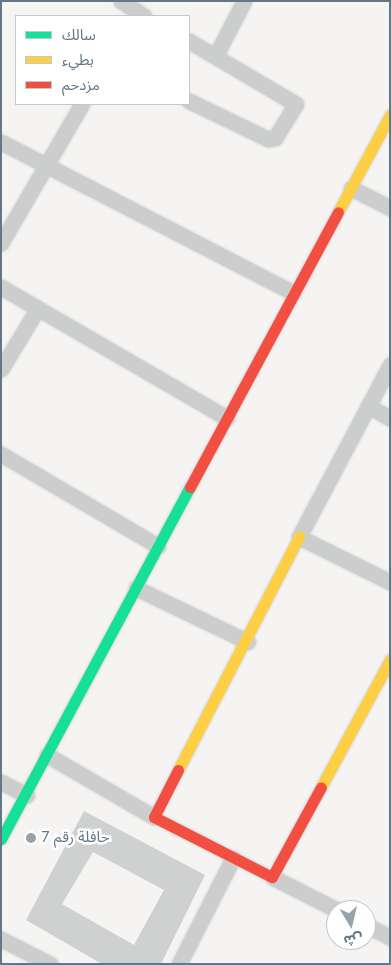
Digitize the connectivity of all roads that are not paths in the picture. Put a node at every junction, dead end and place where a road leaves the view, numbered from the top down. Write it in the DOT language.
graph roads {
  1 [pos="121,1"];
  2 [pos="244,1"];
  3 [pos="140,15"];
  4 [pos="190,42"];
  5 [pos="216,55"];
  6 [pos="190,101"];
  7 [pos="81,105"];
  8 [pos="390,115"];
  9 [pos="1,142"];
  10 [pos="46,166"];
  11 [pos="351,188"];
  12 [pos="390,208"];
  13 [pos="1,243"];
  14 [pos="1,287"];
  15 [pos="293,293"];
  16 [pos="38,308"];
  17 [pos="390,365"];
  18 [pos="1,369"];
  19 [pos="368,406"];
  20 [pos="227,418"];
  21 [pos="390,418"];
  22 [pos="1,454"];
  23 [pos="299,537"];
  24 [pos="158,546"];
  25 [pos="390,582"];
  26 [pos="136,588"];
  27 [pos="248,642"];
  28 [pos="390,660"];
  29 [pos="48,755"];
  30 [pos="1,782"];
  31 [pos="27,795"];
  32 [pos="154,817"];
  33 [pos="1,839"];
  34 [pos="233,858"];
  35 [pos="272,877"];
  36 [pos="326,904"];
  37 [pos="376,930"];
  38 [pos="390,937"];
  39 [pos="1,939"];
  40 [pos="50,964"];
  41 [pos="178,964"];
  1 -- 3 [label="street"];
  2 -- 5 [label="street"];
  4 -- 5 [label="street"];
  5 -- 6 [label="street"];
  7 -- 10 [label="street"];
  8 -- 11 [label="street"];
  9 -- 10 [label="street"];
  10 -- 13 [label="street"];
  10 -- 15 [label="street"];
  11 -- 12 [label="street"];
  11 -- 15 [label="street"];
  14 -- 16 [label="street"];
  15 -- 20 [label="street"];
  16 -- 18 [label="street"];
  16 -- 20 [label="street"];
  17 -- 19 [label="street"];
  19 -- 21 [label="street"];
  19 -- 23 [label="street"];
  20 -- 24 [label="street"];
  22 -- 24 [label="street"];
  23 -- 25 [label="street"];
  23 -- 27 [label="street"];
  24 -- 26 [label="street"];
  26 -- 27 [label="street"];
  26 -- 29 [label="street"];
  27 -- 32 [label="street"];
  28 -- 35 [label="street"];
  29 -- 31 [label="street"];
  29 -- 32 [label="street"];
  30 -- 31 [label="street"];
  31 -- 33 [label="street"];
  32 -- 34 [label="street"];
  34 -- 35 [label="street"];
  34 -- 41 [label="street"];
  35 -- 36 [label="street"];
  37 -- 38 [label="street"];
  39 -- 40 [label="street"];
}
